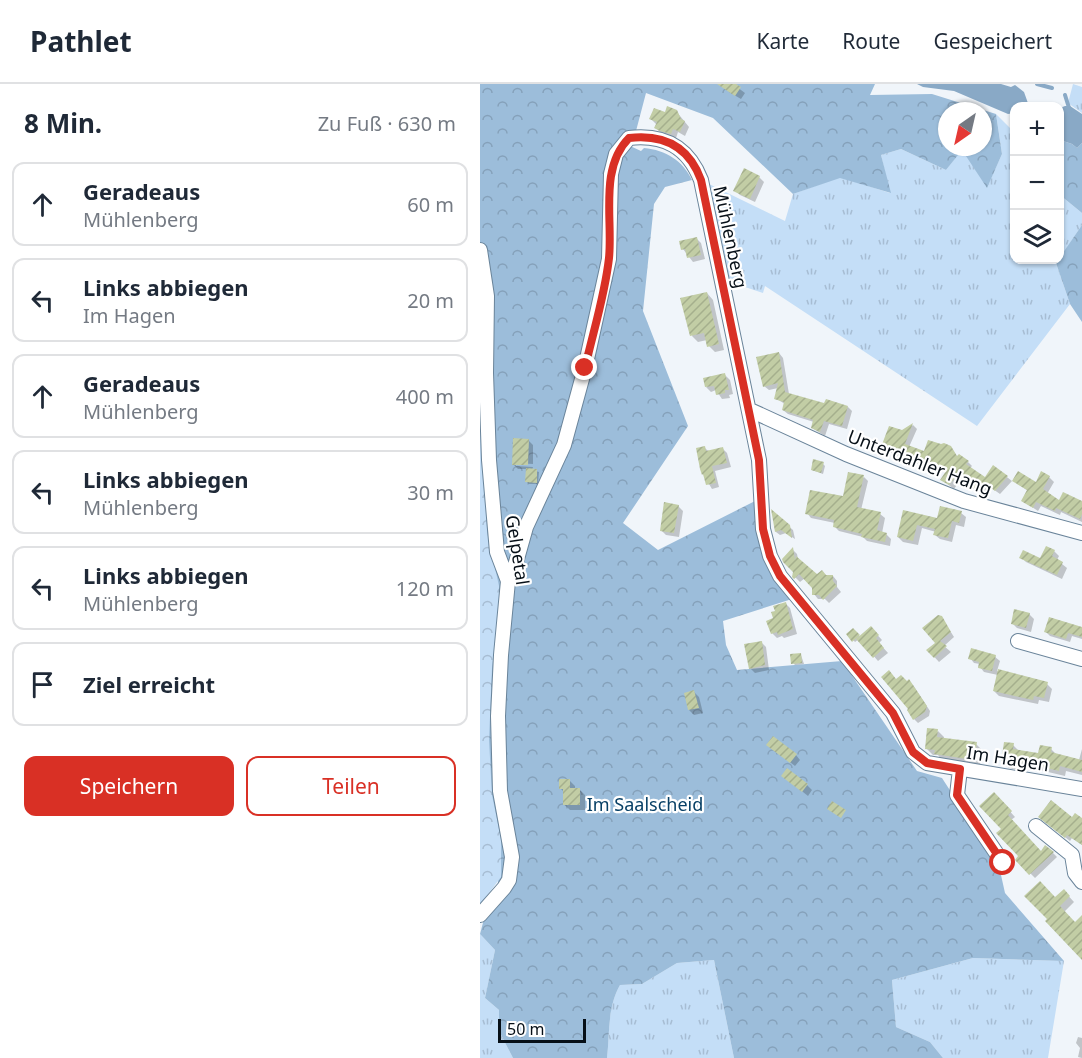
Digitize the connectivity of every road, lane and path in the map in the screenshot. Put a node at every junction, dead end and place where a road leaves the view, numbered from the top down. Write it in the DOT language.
graph roads {
  1 [pos="480,250"];
  2 [pos="750,410"];
  3 [pos="1082,533"];
  4 [pos="508,581"];
  5 [pos="1018,641"];
  6 [pos="1082,659"];
  7 [pos="927,763"];
  8 [pos="960,769"];
  9 [pos="1082,789"];
  10 [pos="1036,826"];
  11 [pos="1003,863"];
  12 [pos="1082,882"];
  13 [pos="480,915"];
  1 -- 4 [label="street, Gelpetal"];
  2 -- 3 [label="street, Unterdahler Hang"];
  2 -- 4 [label="street, Mühlenberg"];
  2 -- 7 [label="street, Mühlenberg"];
  4 -- 13 [label="street, Gelpetal"];
  5 -- 6 [label="street"];
  7 -- 8 [label="street, Im Hagen"];
  8 -- 9 [label="street, Im Hagen"];
  8 -- 11 [label="street"];
  10 -- 12 [label="street"];
}
